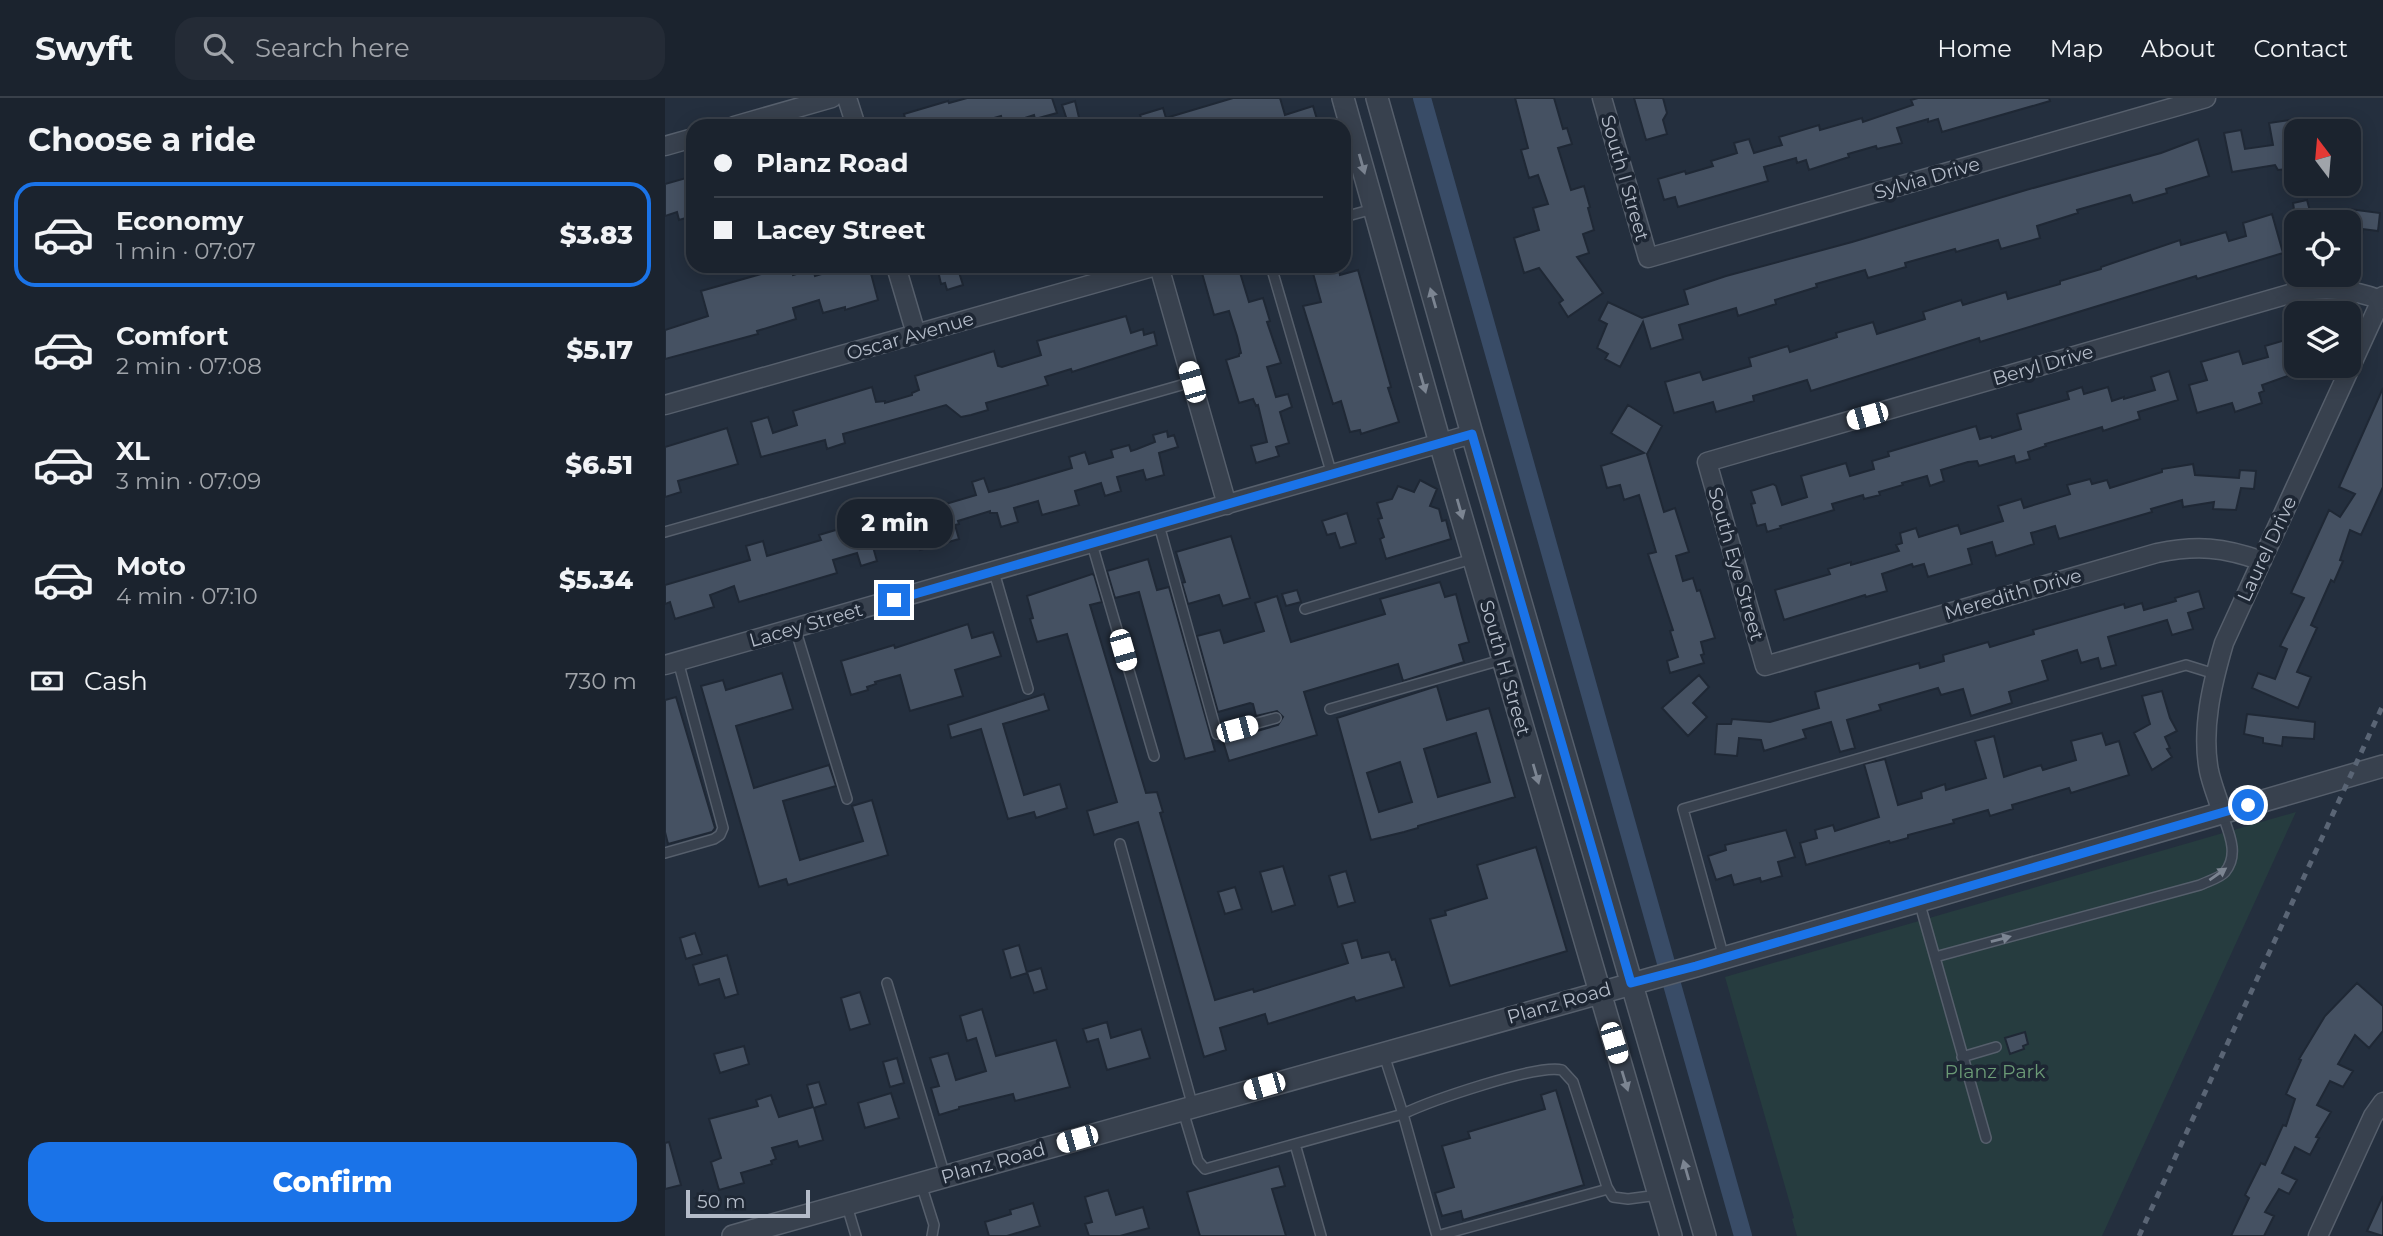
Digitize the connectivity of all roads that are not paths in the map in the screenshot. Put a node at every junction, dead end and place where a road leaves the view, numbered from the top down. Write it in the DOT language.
graph roads {
  1 [pos="832,98"];
  2 [pos="848,98"];
  3 [pos="1343,98"];
  4 [pos="1377,98"];
  5 [pos="1602,98"];
  6 [pos="2206,98"];
  7 [pos="758,119"];
  8 [pos="854,119"];
  9 [pos="1349,119"];
  10 [pos="1351,126"];
  11 [pos="686,140"];
  12 [pos="665,146"];
  13 [pos="1374,208"];
  14 [pos="1351,215"];
  15 [pos="1648,258"];
  16 [pos="898,273"];
  17 [pos="1133,273"];
  18 [pos="1160,273"];
  19 [pos="1273,273"];
  20 [pos="2382,298"];
  21 [pos="916,334"];
  22 [pos="1192,382"];
  23 [pos="665,405"];
  24 [pos="1472,434"];
  25 [pos="1440,443"];
  26 [pos="1707,462"];
  27 [pos="1332,475"];
  28 [pos="1227,505"];
  29 [pos="1159,525"];
  30 [pos="665,532"];
  31 [pos="1091,544"];
  32 [pos="1474,559"];
  33 [pos="2262,561"];
  34 [pos="994,572"];
  35 [pos="1305,609"];
  36 [pos="795,628"];
  37 [pos="1503,659"];
  38 [pos="672,663"];
  39 [pos="1765,666"];
  40 [pos="2215,674"];
  41 [pos="1028,689"];
  42 [pos="1330,709"];
  43 [pos="1276,718"];
  44 [pos="1154,756"];
  45 [pos="2383,766"];
  46 [pos="847,799"];
  47 [pos="2222,813"];
  48 [pos="1120,845"];
  49 [pos="665,853"];
  50 [pos="1919,901"];
  51 [pos="1935,957"];
  52 [pos="1724,958"];
  53 [pos="887,983"];
  54 [pos="1631,983"];
  55 [pos="1599,992"];
  56 [pos="1996,1047"];
  57 [pos="1383,1053"];
  58 [pos="1962,1057"];
  59 [pos="2383,1102"];
  60 [pos="1188,1108"];
  61 [pos="1403,1114"];
  62 [pos="1986,1138"];
  63 [pos="1294,1144"];
  64 [pos="945,1176"];
  65 [pos="921,1183"];
  66 [pos="1608,1189"];
  67 [pos="1659,1195"];
  68 [pos="847,1204"];
  69 [pos="733,1236"];
  70 [pos="856,1236"];
  71 [pos="932,1236"];
  72 [pos="1321,1236"];
  73 [pos="1436,1236"];
  74 [pos="1671,1236"];
  75 [pos="1705,1236"];
  76 [pos="2318,1236"];
  1 -- 7 [label="street"];
  2 -- 8 [label="street"];
  3 -- 9 [label="street, South H Street, one-way"];
  24 -- 4 [label="street, South H Street, one-way"];
  5 -- 15 [label="street, South I Street"];
  6 -- 15 [label="street, Sylvia Drive"];
  10 -- 13 [label="street, South H Street, one-way"];
  11 -- 12 [label="street"];
  13 -- 14 [label="lane"];
  13 -- 25 [label="street, South H Street, one-way"];
  16 -- 21 [label="street"];
  17 -- 21 [label="street, Oscar Avenue"];
  18 -- 22 [label="street"];
  19 -- 27 [label="lane"];
  20 -- 26 [label="street, Beryl Drive"];
  20 -- 33 [label="street, Laurel Drive"];
  21 -- 23 [label="street, Oscar Avenue"];
  22 -- 28 [label="street"];
  22 -- 30 [label="lane"];
  24 -- 25 [label="street, Lacey Street"];
  24 -- 54 [label="street, South H Street"];
  25 -- 27 [label="street, Lacey Street"];
  25 -- 32 [label="street, South H Street, one-way"];
  26 -- 39 [label="street, South Eye Street"];
  27 -- 28 [label="street, Lacey Street"];
  28 -- 29 [label="street, Lacey Street"];
  29 -- 31 [label="street, Lacey Street"];
  29 -- 43 [label="lane"];
  31 -- 34 [label="street, Lacey Street"];
  31 -- 44 [label="lane"];
  32 -- 35 [label="lane"];
  32 -- 37 [label="street, South H Street"];
  33 -- 39 [label="street, Meredith Drive"];
  33 -- 40 [label="street, Laurel Drive"];
  34 -- 36 [label="street, Lacey Street"];
  34 -- 41 [label="lane"];
  36 -- 38 [label="street, Lacey Street"];
  36 -- 46 [label="lane"];
  37 -- 42 [label="lane"];
  37 -- 55 [label="street, South H Street, one-way"];
  38 -- 49 [label="lane"];
  40 -- 47 [label="street, Laurel Drive"];
  40 -- 52 [label="lane"];
  45 -- 47 [label="street, Planz Road"];
  47 -- 50 [label="street, Planz Road"];
  51 -- 47 [label="lane, one-way"];
  48 -- 60 [label="lane"];
  50 -- 51 [label="lane"];
  50 -- 52 [label="street, Planz Road"];
  51 -- 58 [label="lane"];
  52 -- 54 [label="street, Planz Road"];
  53 -- 64 [label="lane"];
  54 -- 55 [label="street, Planz Road"];
  75 -- 54 [label="street, South H Street, one-way"];
  55 -- 57 [label="street, Planz Road"];
  55 -- 67 [label="street, South H Street, one-way"];
  56 -- 58 [label="lane"];
  57 -- 60 [label="street, Planz Road"];
  57 -- 61 [label="lane"];
  58 -- 62 [label="lane"];
  59 -- 76 [label="street"];
  60 -- 63 [label="lane"];
  60 -- 64 [label="street, Planz Road"];
  61 -- 63 [label="lane"];
  61 -- 66 [label="lane"];
  61 -- 73 [label="lane"];
  63 -- 72 [label="lane"];
  64 -- 65 [label="street, Planz Road"];
  65 -- 68 [label="street, Planz Road"];
  65 -- 71 [label="lane"];
  66 -- 67 [label="lane"];
  66 -- 73 [label="lane"];
  67 -- 74 [label="street, South H Street"];
  68 -- 69 [label="street, Planz Road"];
  68 -- 70 [label="lane"];
}
